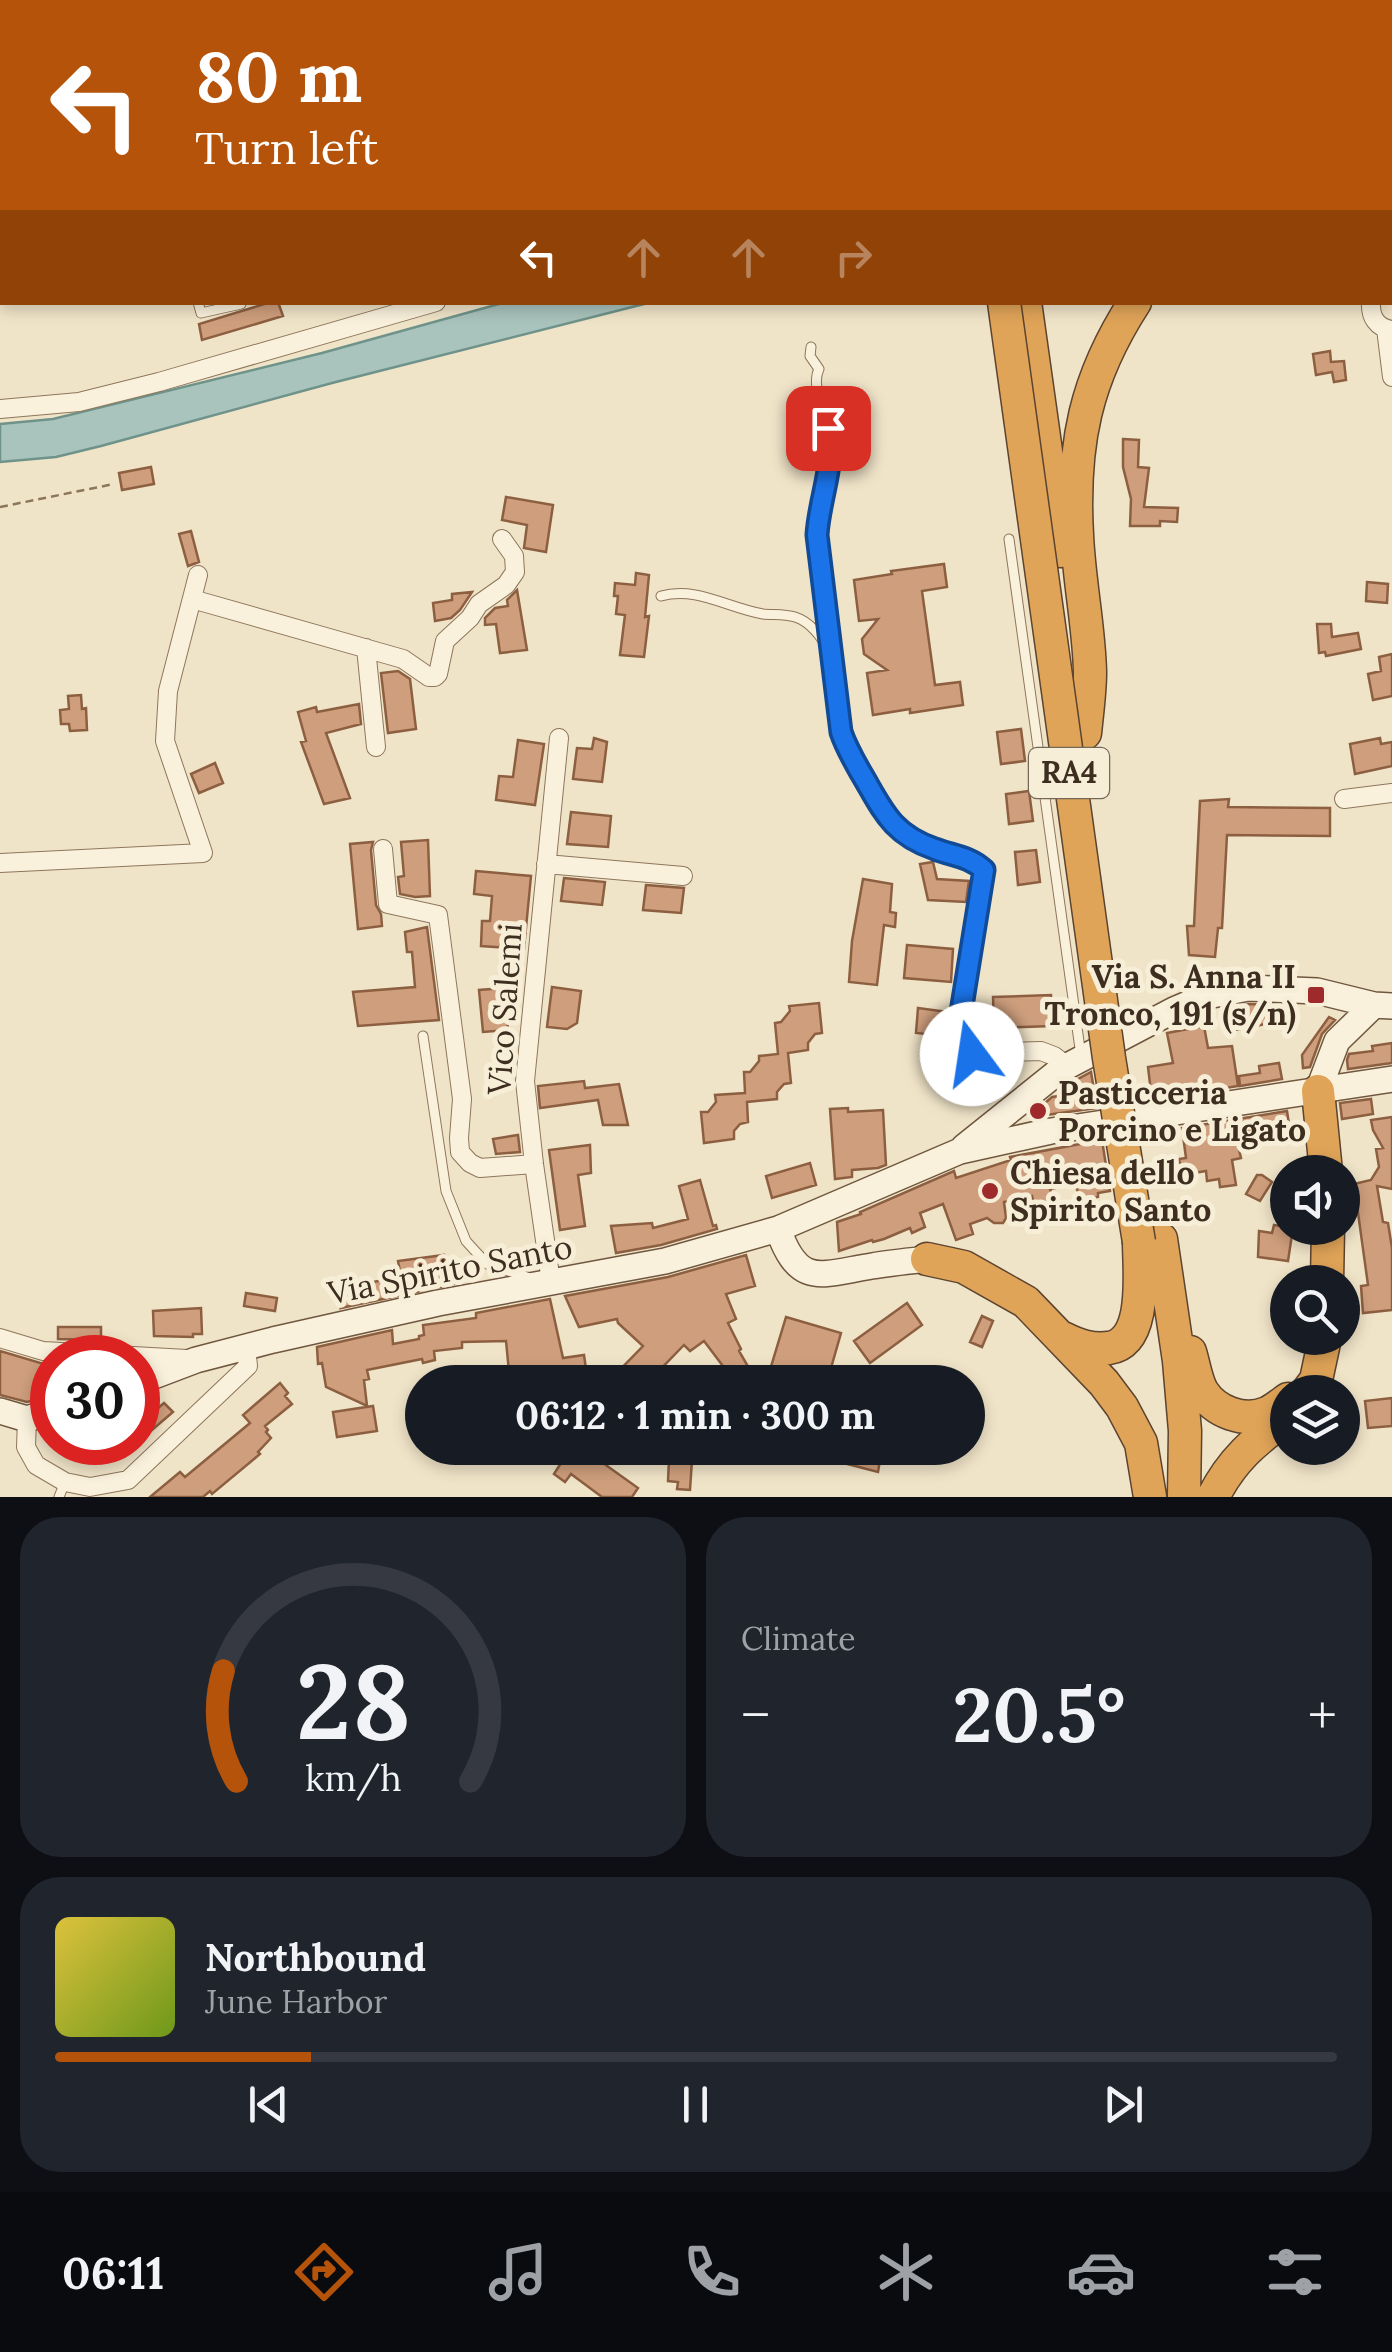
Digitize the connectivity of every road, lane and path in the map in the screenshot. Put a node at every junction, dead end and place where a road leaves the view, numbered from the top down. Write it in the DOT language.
graph roads {
  1 [pos="199,305"];
  2 [pos="237,305"];
  3 [pos="426,305"];
  4 [pos="1004,305"];
  5 [pos="1025,305"];
  6 [pos="1133,305"];
  7 [pos="1372,305"];
  8 [pos="1389,330"];
  9 [pos="811,348"];
  10 [pos="1392,377"];
  11 [pos="0,409"];
  12 [pos="114,484"];
  13 [pos="0,506"];
  14 [pos="1009,539"];
  15 [pos="502,540"];
  16 [pos="198,575"];
  17 [pos="660,596"];
  18 [pos="192,600"];
  19 [pos="366,648"];
  20 [pos="831,652"];
  21 [pos="1086,733"];
  22 [pos="559,738"];
  23 [pos="376,747"];
  24 [pos="1392,793"];
  25 [pos="1344,799"];
  26 [pos="384,849"];
  27 [pos="0,863"];
  28 [pos="546,864"];
  29 [pos="984,870"];
  30 [pos="682,876"];
  31 [pos="1383,1005"];
  32 [pos="422,1036"];
  33 [pos="1074,1062"];
  34 [pos="1392,1079"];
  35 [pos="1318,1090"];
  36 [pos="960,1151"];
  37 [pos="1324,1155"];
  38 [pos="534,1164"];
  39 [pos="778,1229"];
  40 [pos="1155,1247"];
  41 [pos="927,1259"];
  42 [pos="541,1284"];
  43 [pos="1059,1336"];
  44 [pos="0,1338"];
  45 [pos="246,1347"];
  46 [pos="196,1360"];
  47 [pos="160,1374"];
  48 [pos="0,1411"];
  49 [pos="1270,1411"];
  50 [pos="30,1418"];
  51 [pos="27,1419"];
  52 [pos="1270,1430"];
  53 [pos="62,1489"];
  54 [pos="1150,1497"];
  55 [pos="1162,1497"];
  56 [pos="1184,1497"];
  57 [pos="1213,1497"];
  1 -- 2 [label="lane"];
  3 -- 11 [label="street"];
  4 -- 40 [label="highway, RA4, bridge"];
  5 -- 21 [label="highway, RA4"];
  6 -- 21 [label="highway"];
  7 -- 8 [label="street"];
  8 -- 10 [label="street"];
  9 -- 20 [label="lane"];
  12 -- 13 [label="path"];
  14 -- 33 [label="lane"];
  15 -- 19 [label="street"];
  16 -- 18 [label="street"];
  17 -- 20 [label="lane"];
  18 -- 19 [label="street"];
  18 -- 27 [label="street"];
  19 -- 23 [label="street"];
  20 -- 29 [label="lane"];
  21 -- 40 [label="highway, RA4"];
  22 -- 28 [label="street, Vico Salemi"];
  24 -- 25 [label="street"];
  26 -- 38 [label="street"];
  28 -- 30 [label="street"];
  28 -- 38 [label="street, Vico Salemi"];
  29 -- 33 [label="street"];
  31 -- 33 [label="street"];
  31 -- 35 [label="street"];
  32 -- 42 [label="lane"];
  33 -- 36 [label="street"];
  34 -- 35 [label="street"];
  35 -- 36 [label="street"];
  35 -- 37 [label="highway"];
  36 -- 39 [label="street, Via Spirito Santo"];
  38 -- 42 [label="street, Vico Salemi"];
  39 -- 41 [label="street"];
  39 -- 42 [label="street, Via Spirito Santo"];
  40 -- 43 [label="highway"];
  40 -- 49 [label="highway"];
  40 -- 55 [label="highway, RA4"];
  40 -- 56 [label="highway, RA4"];
  41 -- 43 [label="highway"];
  42 -- 45 [label="street, Via Spirito Santo"];
  43 -- 54 [label="highway"];
  44 -- 46 [label="street"];
  45 -- 46 [label="street, Via Spirito Santo"];
  45 -- 53 [label="street"];
  46 -- 47 [label="street, Via Spirito Santo"];
  48 -- 51 [label="street"];
  50 -- 51 [label="street"];
  51 -- 53 [label="street"];
  52 -- 57 [label="highway"];
}
